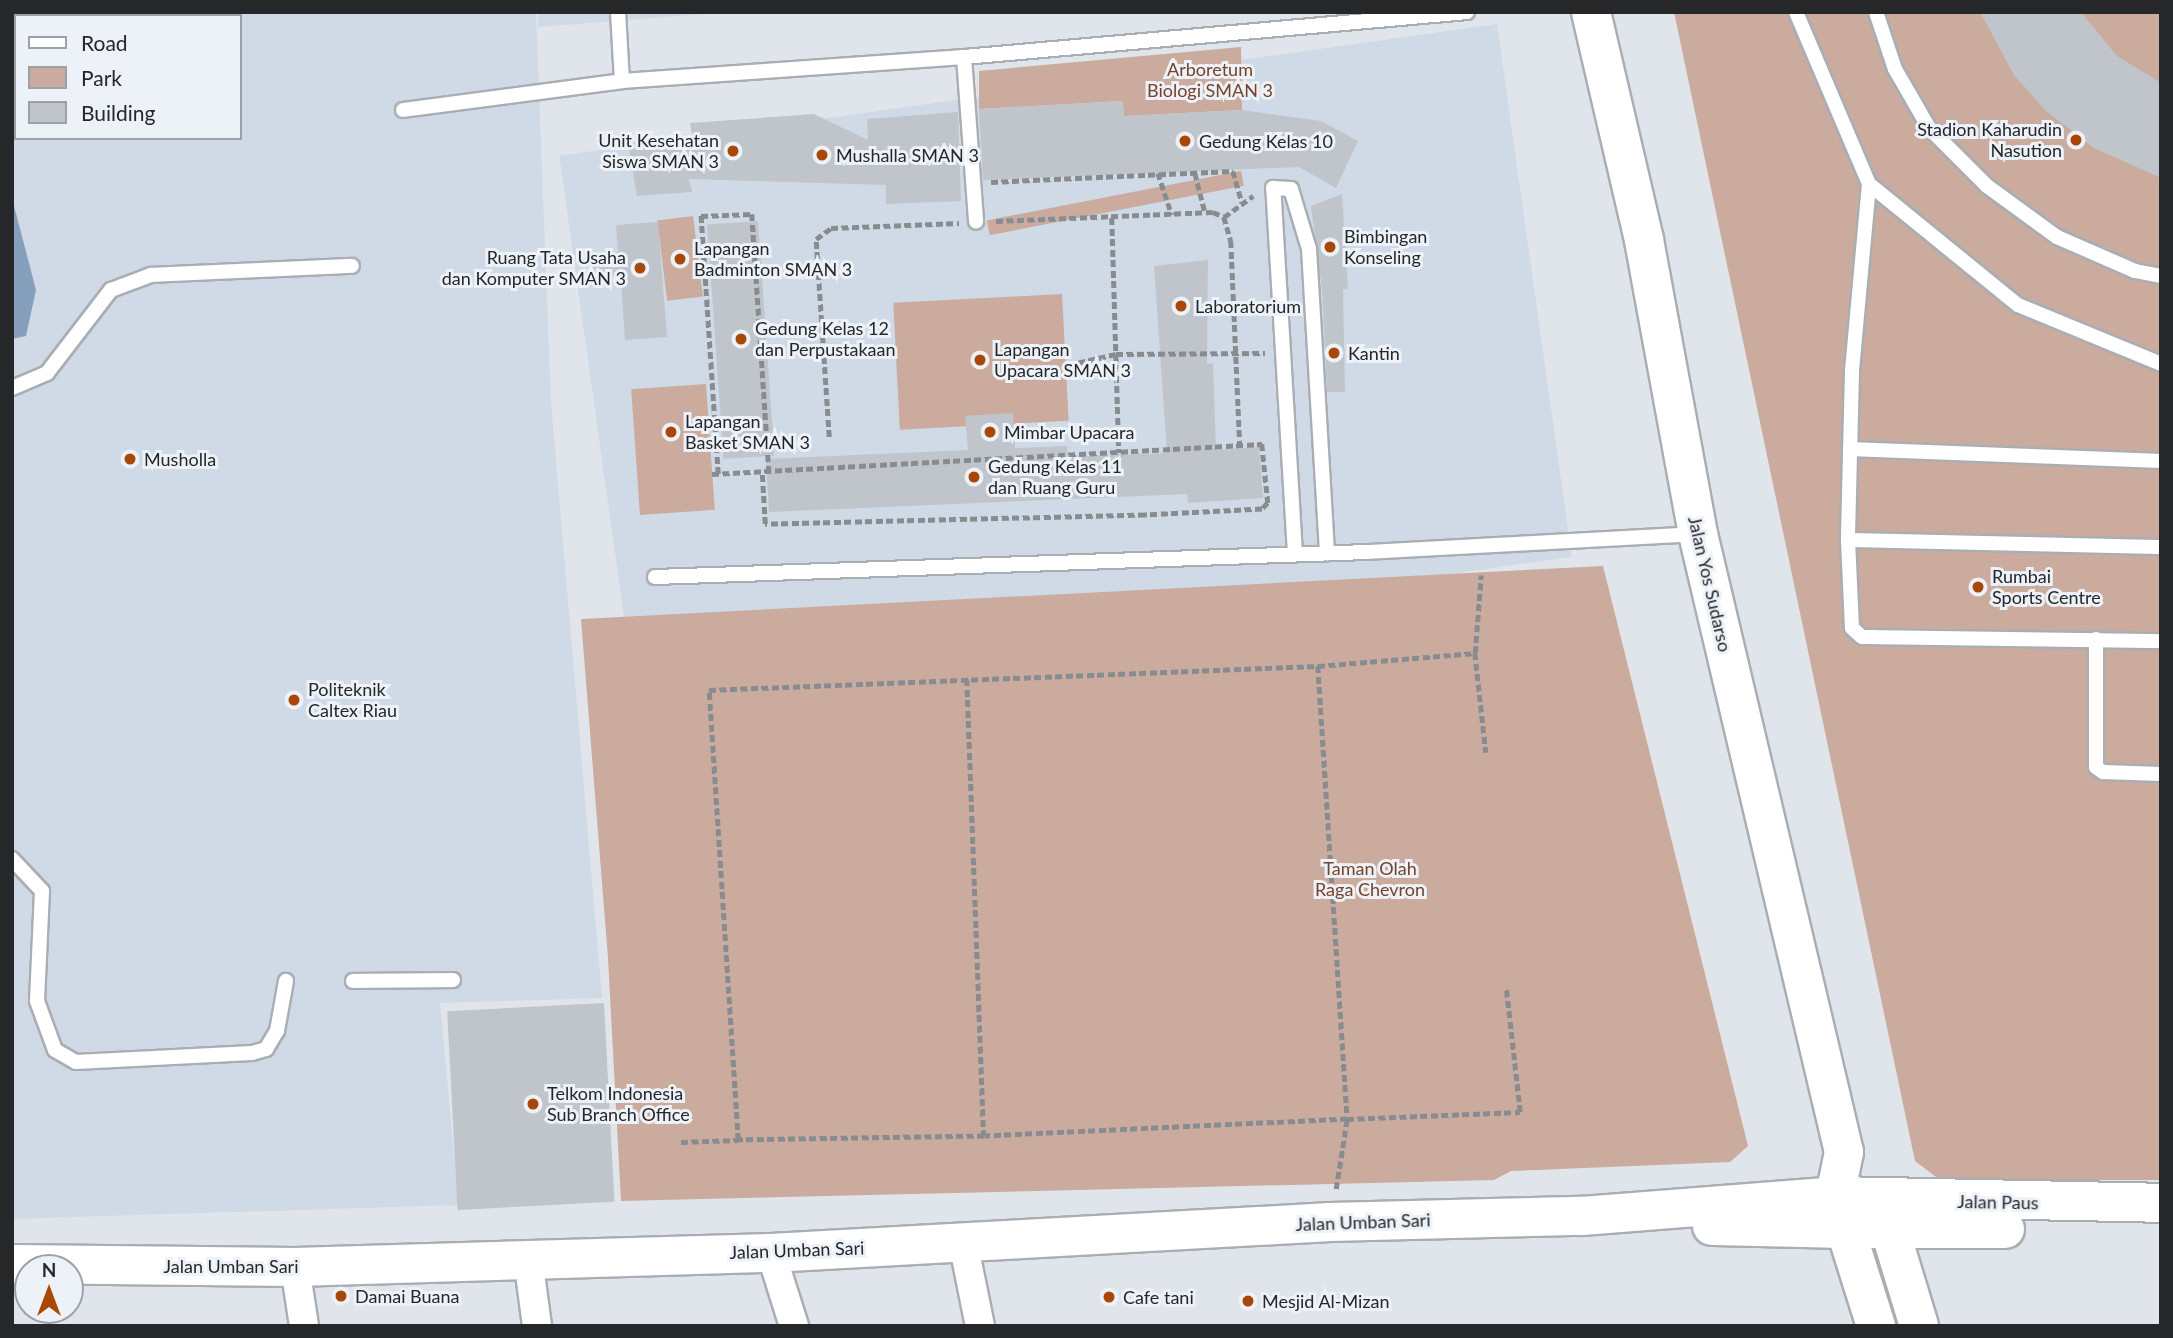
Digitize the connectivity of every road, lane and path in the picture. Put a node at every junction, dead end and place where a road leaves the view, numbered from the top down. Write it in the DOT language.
graph roads {
  1 [pos="618,12"];
  2 [pos="1467,12"];
  3 [pos="1591,12"];
  4 [pos="1796,12"];
  5 [pos="1876,12"];
  6 [pos="964,57"];
  7 [pos="622,80"];
  8 [pos="403,110"];
  9 [pos="1158,173"];
  10 [pos="1195,173"];
  11 [pos="973,183"];
  12 [pos="1869,184"];
  13 [pos="1273,188"];
  14 [pos="1242,202"];
  15 [pos="1205,212"];
  16 [pos="1172,215"];
  17 [pos="1224,217"];
  18 [pos="1112,218"];
  19 [pos="976,222"];
  20 [pos="352,267"];
  21 [pos="2161,276"];
  22 [pos="1236,353"];
  23 [pos="1281,353"];
  24 [pos="1116,354"];
  25 [pos="2161,364"];
  26 [pos="1068,365"];
  27 [pos="12,388"];
  28 [pos="829,437"];
  29 [pos="1240,446"];
  30 [pos="1850,449"];
  31 [pos="1119,453"];
  32 [pos="2161,461"];
  33 [pos="769,471"];
  34 [pos="762,472"];
  35 [pos="1698,534"];
  36 [pos="1848,540"];
  37 [pos="2161,547"];
  38 [pos="1326,553"];
  39 [pos="1295,554"];
  40 [pos="1481,575"];
  41 [pos="655,577"];
  42 [pos="2096,639"];
  43 [pos="2161,641"];
  44 [pos="1475,653"];
  45 [pos="1318,666"];
  46 [pos="967,679"];
  47 [pos="1486,752"];
  48 [pos="2161,774"];
  49 [pos="12,859"];
  50 [pos="453,980"];
  51 [pos="353,981"];
  52 [pos="286,982"];
  53 [pos="1506,987"];
  54 [pos="1347,1119"];
  55 [pos="984,1136"];
  56 [pos="738,1140"];
  57 [pos="681,1142"];
  58 [pos="1843,1152"];
  59 [pos="2161,1203"];
  60 [pos="1841,1212"];
  61 [pos="1885,1212"];
  62 [pos="1330,1222"];
  63 [pos="2161,1228"];
  64 [pos="963,1242"];
  65 [pos="771,1253"];
  66 [pos="528,1259"];
  67 [pos="12,1264"];
  68 [pos="295,1267"];
  69 [pos="303,1326"];
  70 [pos="537,1326"];
  71 [pos="794,1326"];
  72 [pos="980,1326"];
  73 [pos="1876,1326"];
  74 [pos="1919,1326"];
  1 -- 7 [label="lane"];
  2 -- 6 [label="lane"];
  3 -- 35 [label="main road, Jalan Yos Sudarso"];
  4 -- 12 [label="lane"];
  5 -- 21 [label="lane"];
  6 -- 7 [label="lane"];
  6 -- 11 [label="lane"];
  7 -- 8 [label="lane"];
  9 -- 10 [label="path"];
  9 -- 11 [label="path"];
  9 -- 16 [label="path"];
  10 -- 14 [label="path"];
  10 -- 15 [label="path"];
  11 -- 19 [label="lane"];
  12 -- 25 [label="lane"];
  12 -- 30 [label="lane"];
  13 -- 14 [label="path"];
  13 -- 23 [label="lane"];
  13 -- 38 [label="lane"];
  14 -- 17 [label="path"];
  15 -- 16 [label="path"];
  15 -- 17 [label="path"];
  16 -- 18 [label="path"];
  17 -- 22 [label="path"];
  18 -- 19 [label="path"];
  18 -- 24 [label="path"];
  19 -- 28 [label="path"];
  20 -- 27 [label="lane"];
  22 -- 23 [label="path"];
  22 -- 24 [label="path"];
  22 -- 29 [label="path"];
  23 -- 39 [label="lane"];
  24 -- 26 [label="path"];
  24 -- 31 [label="path"];
  29 -- 31 [label="path"];
  29 -- 34 [label="path"];
  30 -- 32 [label="lane"];
  30 -- 36 [label="lane"];
  31 -- 33 [label="path"];
  33 -- 34 [label="path"];
  33 -- 34 [label="path"];
  35 -- 38 [label="lane"];
  35 -- 58 [label="main road, Jalan Yos Sudarso"];
  36 -- 37 [label="lane"];
  36 -- 42 [label="lane"];
  38 -- 39 [label="lane"];
  39 -- 41 [label="lane"];
  40 -- 44 [label="path"];
  42 -- 43 [label="lane"];
  42 -- 48 [label="lane"];
  44 -- 45 [label="path"];
  44 -- 47 [label="path"];
  45 -- 46 [label="path"];
  45 -- 54 [label="path"];
  46 -- 55 [label="path"];
  46 -- 56 [label="path"];
  49 -- 52 [label="lane"];
  50 -- 51 [label="lane"];
  53 -- 54 [label="path"];
  54 -- 55 [label="path"];
  54 -- 62 [label="path"];
  55 -- 56 [label="path"];
  56 -- 57 [label="path"];
  58 -- 60 [label="main road, Jalan Yos Sudarso"];
  58 -- 61 [label="main road, Jalan Yos Sudarso"];
  59 -- 61 [label="main road, Jalan Paus"];
  60 -- 61 [label="main road, Jalan Paus"];
  60 -- 62 [label="main road, Jalan Umban Sari"];
  60 -- 73 [label="main road, Jalan Yos Sudarso"];
  61 -- 63 [label="main road, Jalan Paus"];
  61 -- 74 [label="main road, Jalan Yos Sudarso"];
  62 -- 64 [label="main road, Jalan Umban Sari"];
  64 -- 65 [label="main road, Jalan Umban Sari"];
  64 -- 72 [label="street"];
  65 -- 66 [label="main road, Jalan Umban Sari"];
  65 -- 71 [label="street"];
  66 -- 68 [label="main road, Jalan Umban Sari"];
  66 -- 70 [label="street"];
  67 -- 68 [label="main road, Jalan Umban Sari"];
  68 -- 69 [label="street"];
}
